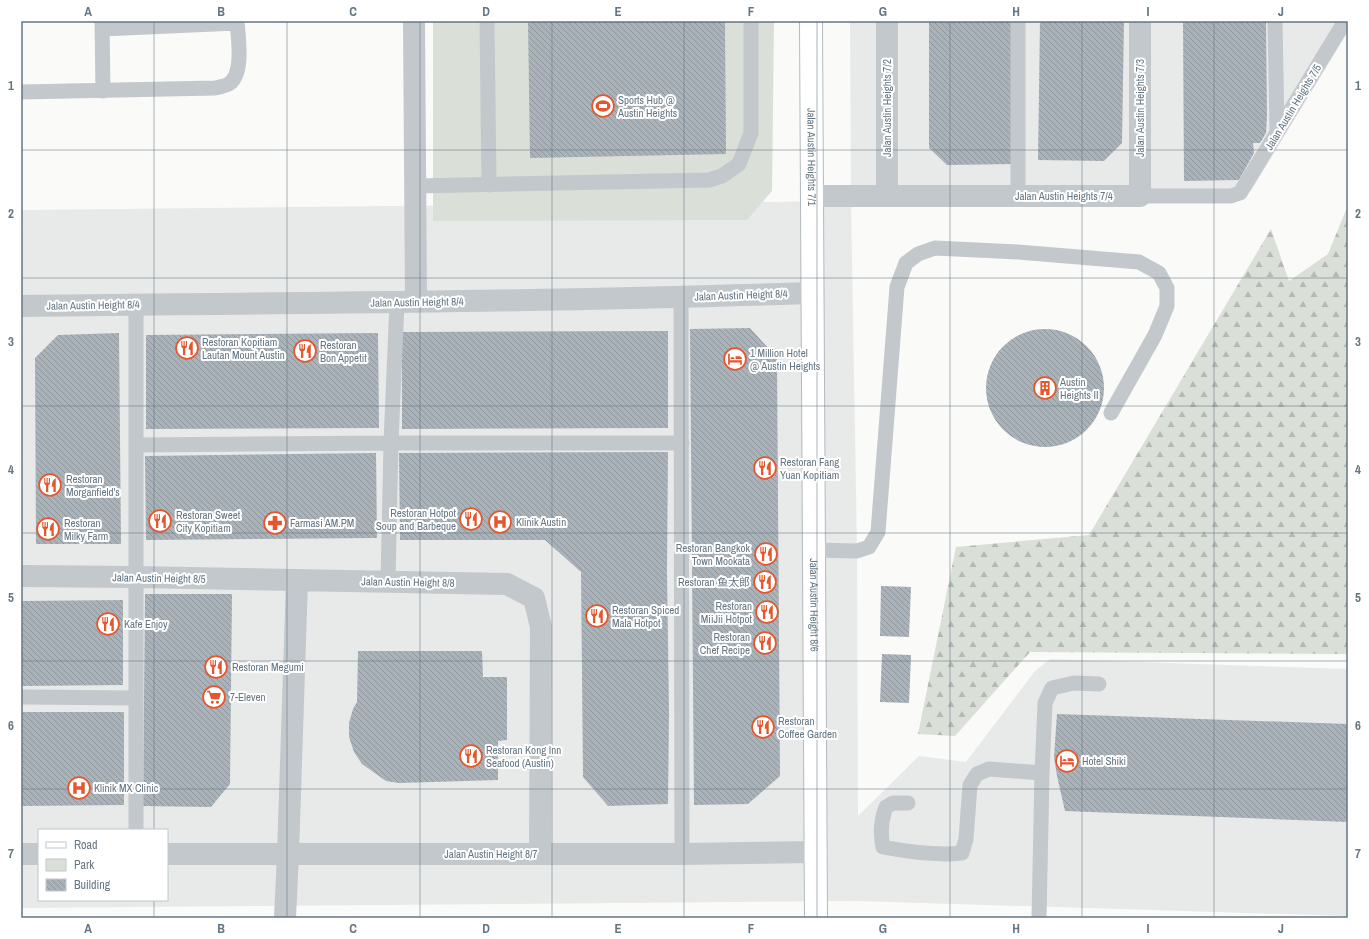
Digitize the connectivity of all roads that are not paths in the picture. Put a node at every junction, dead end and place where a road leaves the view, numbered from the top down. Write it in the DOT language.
graph roads {
  1 [pos="414,21"];
  2 [pos="487,21"];
  3 [pos="751,21"];
  4 [pos="811,21"];
  5 [pos="886,21"];
  6 [pos="1018,21"];
  7 [pos="1140,21"];
  8 [pos="1275,21"];
  9 [pos="1345,21"];
  10 [pos="237,22"];
  11 [pos="102,25"];
  12 [pos="103,91"];
  13 [pos="21,92"];
  14 [pos="1277,132"];
  15 [pos="489,185"];
  16 [pos="415,186"];
  17 [pos="1240,193"];
  18 [pos="812,196"];
  19 [pos="887,196"];
  20 [pos="1018,196"];
  21 [pos="1140,196"];
  22 [pos="812,293"];
  23 [pos="681,298"];
  24 [pos="407,302"];
  25 [pos="136,305"];
  26 [pos="21,306"];
  27 [pos="1111,413"];
  28 [pos="391,442"];
  29 [pos="682,443"];
  30 [pos="136,445"];
  31 [pos="814,550"];
  32 [pos="21,576"];
  33 [pos="136,577"];
  34 [pos="296,580"];
  35 [pos="388,582"];
  36 [pos="1100,684"];
  37 [pos="21,698"];
  38 [pos="136,698"];
  39 [pos="1042,773"];
  40 [pos="908,803"];
  41 [pos="136,829"];
  42 [pos="816,852"];
  43 [pos="21,854"];
  44 [pos="38,854"];
  45 [pos="168,854"];
  46 [pos="288,854"];
  47 [pos="540,854"];
  48 [pos="682,854"];
  49 [pos="285,918"];
  50 [pos="816,918"];
  51 [pos="1039,918"];
  1 -- 16 [label="street"];
  2 -- 15 [label="lane"];
  3 -- 15 [label="lane"];
  4 -- 18 [label="street, Jalan Austin Heights 7/1"];
  5 -- 19 [label="street, Jalan Austin Heights 7/2"];
  6 -- 20 [label="lane"];
  7 -- 21 [label="street, Jalan Austin Heights 7/3"];
  8 -- 14 [label="lane"];
  9 -- 14 [label="lane, Jalan Austin Heights 7/5"];
  10 -- 11 [label="lane"];
  10 -- 12 [label="lane"];
  11 -- 12 [label="lane"];
  12 -- 13 [label="lane"];
  14 -- 17 [label="lane, Jalan Austin Heights 7/5"];
  15 -- 16 [label="lane"];
  16 -- 24 [label="street"];
  17 -- 21 [label="lane, Jalan Austin Heights 7/4"];
  18 -- 19 [label="street, Jalan Austin Heights 7/4"];
  18 -- 22 [label="street, Jalan Austin Heights 7/1"];
  19 -- 20 [label="street, Jalan Austin Heights 7/4"];
  20 -- 21 [label="street, Jalan Austin Heights 7/4"];
  22 -- 23 [label="street, Jalan Austin Height 8/4"];
  22 -- 31 [label="street, Jalan Austin Height 8/6"];
  23 -- 24 [label="street, Jalan Austin Height 8/4"];
  23 -- 29 [label="lane"];
  24 -- 25 [label="street, Jalan Austin Height 8/4"];
  24 -- 28 [label="lane"];
  25 -- 26 [label="street, Jalan Austin Height 8/4"];
  25 -- 30 [label="lane"];
  27 -- 31 [label="lane"];
  28 -- 29 [label="lane"];
  28 -- 30 [label="lane"];
  28 -- 35 [label="lane"];
  29 -- 48 [label="lane"];
  30 -- 33 [label="lane"];
  31 -- 42 [label="street, Jalan Austin Height 8/6"];
  32 -- 33 [label="street, Jalan Austin Height 8/5"];
  33 -- 34 [label="street, Jalan Austin Height 8/5"];
  33 -- 38 [label="lane"];
  34 -- 35 [label="street, Jalan Austin Height 8/8"];
  34 -- 46 [label="street"];
  35 -- 47 [label="street, Jalan Austin Height 8/8"];
  36 -- 39 [label="lane"];
  37 -- 38 [label="lane"];
  38 -- 41 [label="lane"];
  39 -- 40 [label="lane"];
  39 -- 51 [label="lane"];
  42 -- 48 [label="street, Jalan Austin Height 8/7"];
  42 -- 50 [label="street, Jalan Austin Height 8/6"];
  43 -- 44 [label="street"];
  45 -- 46 [label="street, Jalan Austin Height 8/7"];
  46 -- 47 [label="street, Jalan Austin Height 8/7"];
  46 -- 49 [label="street"];
  47 -- 48 [label="street, Jalan Austin Height 8/7"];
}
